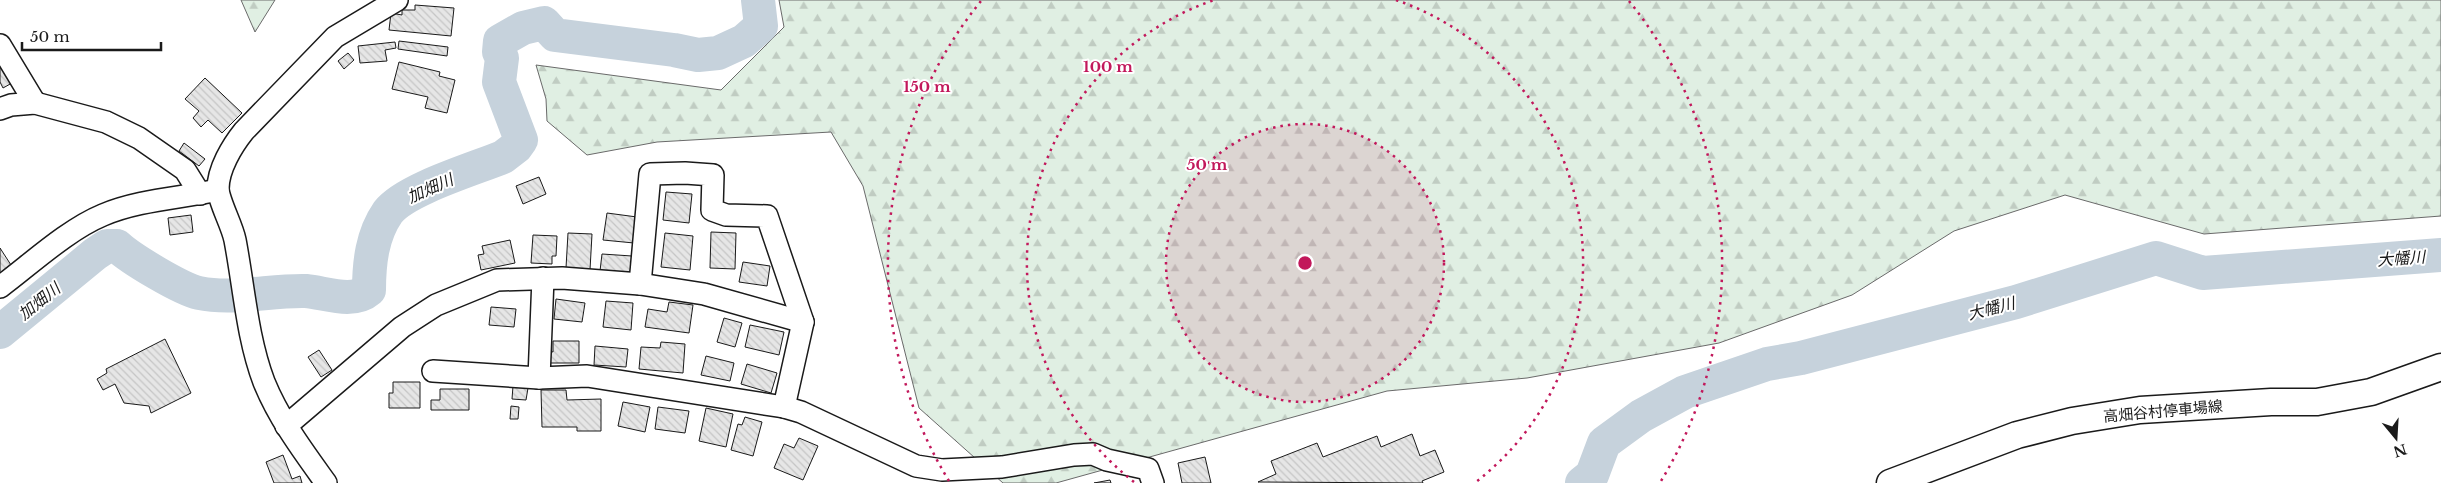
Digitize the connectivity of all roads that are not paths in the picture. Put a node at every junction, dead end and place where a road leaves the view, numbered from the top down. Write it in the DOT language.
graph roads {
  1 [pos="397,0"];
  2 [pos="0,45"];
  3 [pos="35,103"];
  4 [pos="0,109"];
  5 [pos="209,192"];
  6 [pos="543,278"];
  7 [pos="640,284"];
  8 [pos="0,287"];
  9 [pos="803,322"];
  10 [pos="2441,367"];
  11 [pos="433,371"];
  12 [pos="538,378"];
  13 [pos="784,406"];
  14 [pos="286,426"];
  15 [pos="326,483"];
  16 [pos="1152,483"];
  17 [pos="1890,483"];
  1 -- 5 [label="street"];
  2 -- 3 [label="street"];
  3 -- 4 [label="street"];
  3 -- 5 [label="street"];
  5 -- 8 [label="street"];
  5 -- 14 [label="street"];
  6 -- 7 [label="street"];
  6 -- 12 [label="street"];
  6 -- 14 [label="street"];
  7 -- 9 [label="street"];
  7 -- 9 [label="street"];
  9 -- 13 [label="street"];
  10 -- 17 [label="main road, 高畑谷村停車場線"];
  11 -- 12 [label="street"];
  12 -- 13 [label="street"];
  13 -- 16 [label="street"];
  14 -- 15 [label="street"];
}
